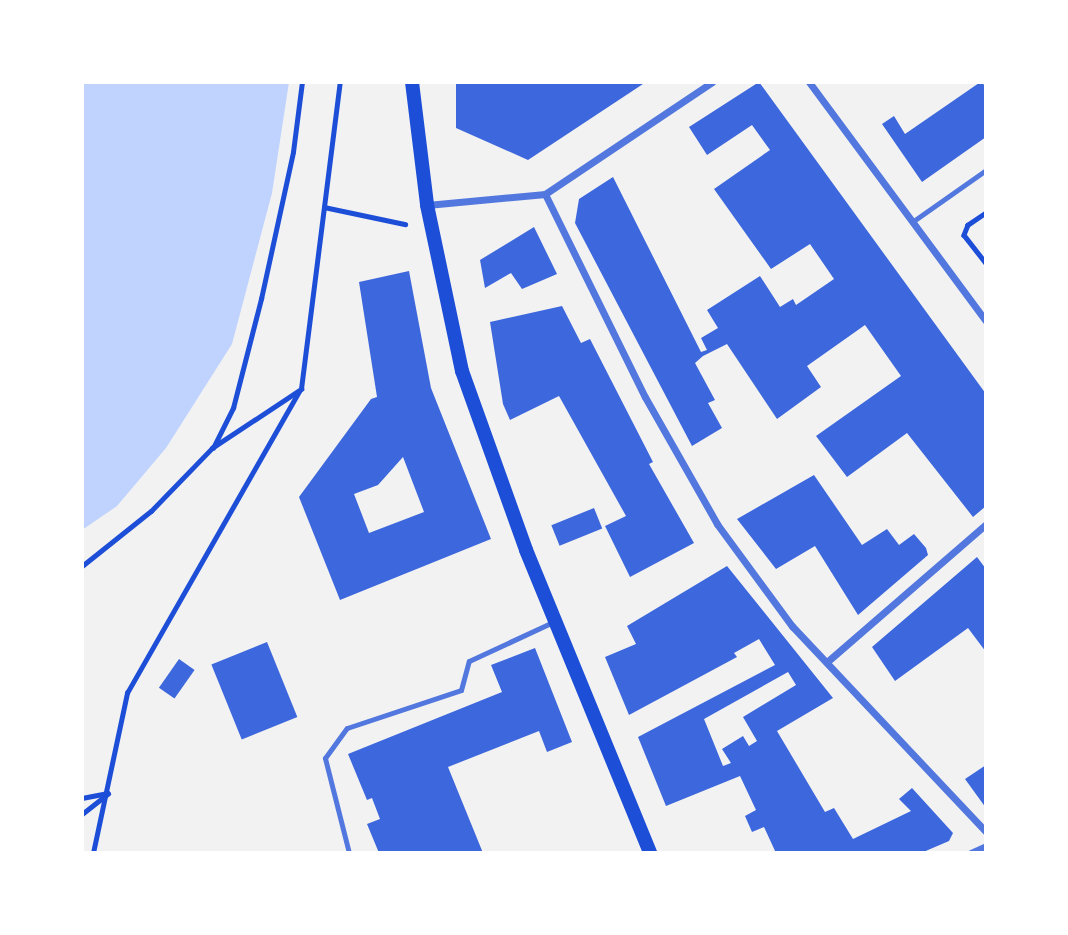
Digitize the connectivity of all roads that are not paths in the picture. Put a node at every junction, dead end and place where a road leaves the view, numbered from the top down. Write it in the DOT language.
graph roads {
  1 [pos="412,82"];
  2 [pos="712,82"];
  3 [pos="809,82"];
  4 [pos="986,170"];
  5 [pos="545,194"];
  6 [pos="427,205"];
  7 [pos="912,222"];
  8 [pos="986,321"];
  9 [pos="986,524"];
  10 [pos="555,621"];
  11 [pos="828,661"];
  12 [pos="986,832"];
  13 [pos="986,846"];
  14 [pos="349,853"];
  15 [pos="650,853"];
  16 [pos="971,853"];
  1 -- 6 [label="main road"];
  2 -- 5 [label="street"];
  3 -- 7 [label="street"];
  4 -- 7 [label="lane"];
  5 -- 6 [label="street"];
  5 -- 11 [label="street"];
  6 -- 10 [label="main road"];
  7 -- 8 [label="street"];
  9 -- 11 [label="street"];
  10 -- 14 [label="lane"];
  10 -- 15 [label="main road"];
  11 -- 12 [label="street"];
  13 -- 16 [label="street"];
}
